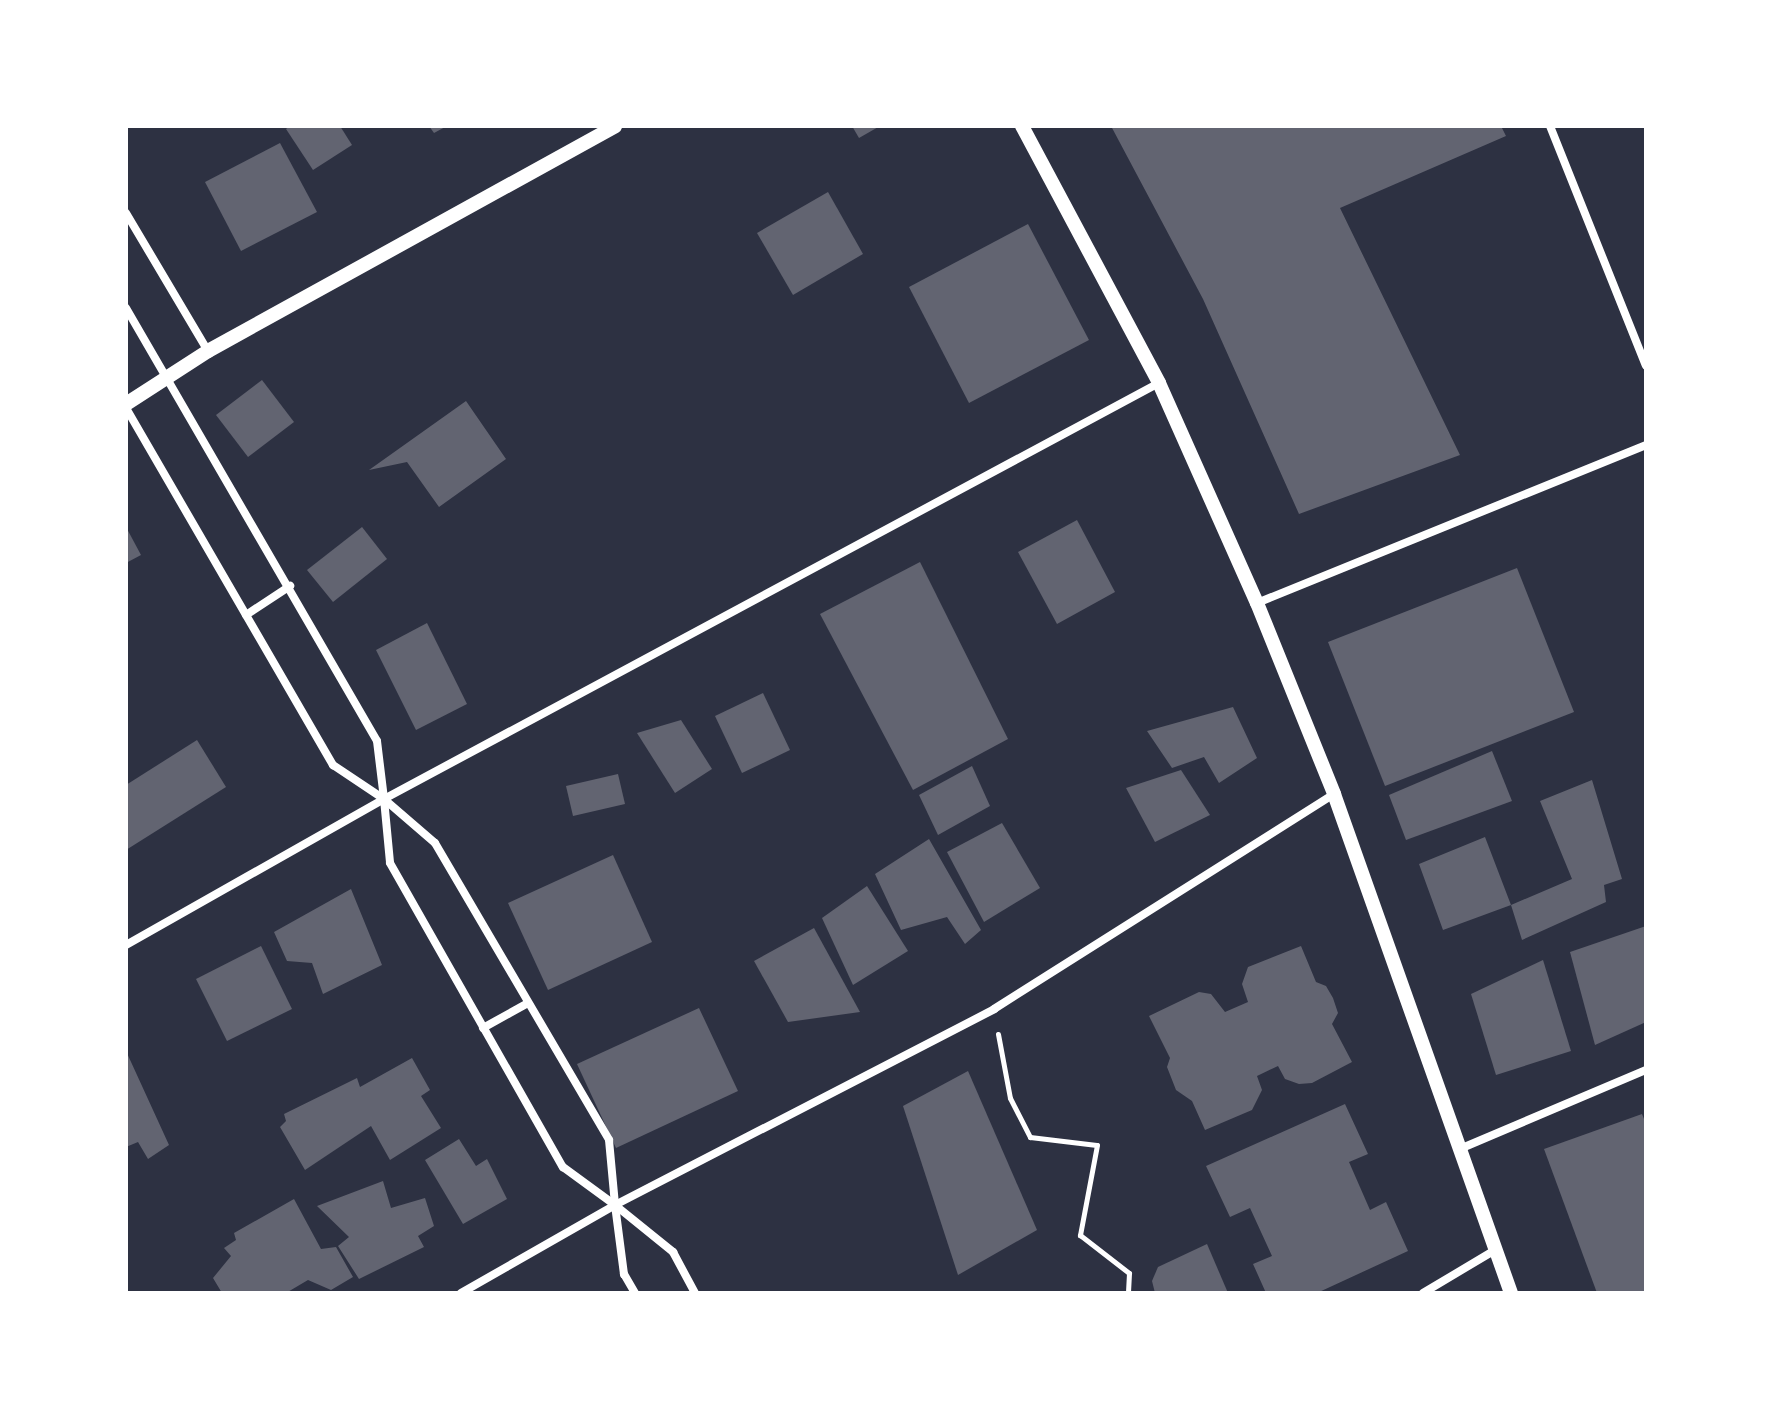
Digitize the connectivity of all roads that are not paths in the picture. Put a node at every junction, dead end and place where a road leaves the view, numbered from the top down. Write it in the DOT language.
graph roads {
  1 [pos="615,126"];
  2 [pos="1022,126"];
  3 [pos="1550,126"];
  4 [pos="126,213"];
  5 [pos="126,308"];
  6 [pos="208,351"];
  7 [pos="1646,366"];
  8 [pos="167,377"];
  9 [pos="1159,383"];
  10 [pos="126,406"];
  11 [pos="1646,445"];
  12 [pos="290,586"];
  13 [pos="1257,603"];
  14 [pos="246,615"];
  15 [pos="1334,794"];
  16 [pos="384,799"];
  17 [pos="126,945"];
  18 [pos="528,1003"];
  19 [pos="483,1028"];
  20 [pos="1646,1070"];
  21 [pos="1462,1148"];
  22 [pos="615,1205"];
  23 [pos="1495,1250"];
  24 [pos="461,1293"];
  25 [pos="635,1293"];
  26 [pos="695,1293"];
  27 [pos="1423,1293"];
  28 [pos="1511,1293"];
  1 -- 6 [label="street"];
  2 -- 9 [label="street"];
  3 -- 7 [label="street"];
  4 -- 6 [label="street"];
  5 -- 8 [label="street"];
  6 -- 8 [label="street"];
  8 -- 10 [label="street"];
  8 -- 12 [label="street"];
  9 -- 13 [label="street"];
  9 -- 16 [label="street"];
  10 -- 14 [label="street"];
  11 -- 13 [label="street"];
  12 -- 14 [label="street"];
  12 -- 16 [label="street"];
  13 -- 15 [label="street"];
  14 -- 16 [label="street"];
  15 -- 21 [label="street"];
  15 -- 22 [label="street"];
  16 -- 17 [label="street"];
  16 -- 18 [label="street"];
  16 -- 19 [label="street"];
  18 -- 19 [label="street"];
  18 -- 22 [label="street"];
  19 -- 22 [label="street"];
  20 -- 21 [label="street"];
  21 -- 23 [label="street"];
  22 -- 24 [label="street"];
  22 -- 25 [label="street"];
  22 -- 26 [label="street"];
  23 -- 27 [label="street"];
  23 -- 28 [label="street"];
}
